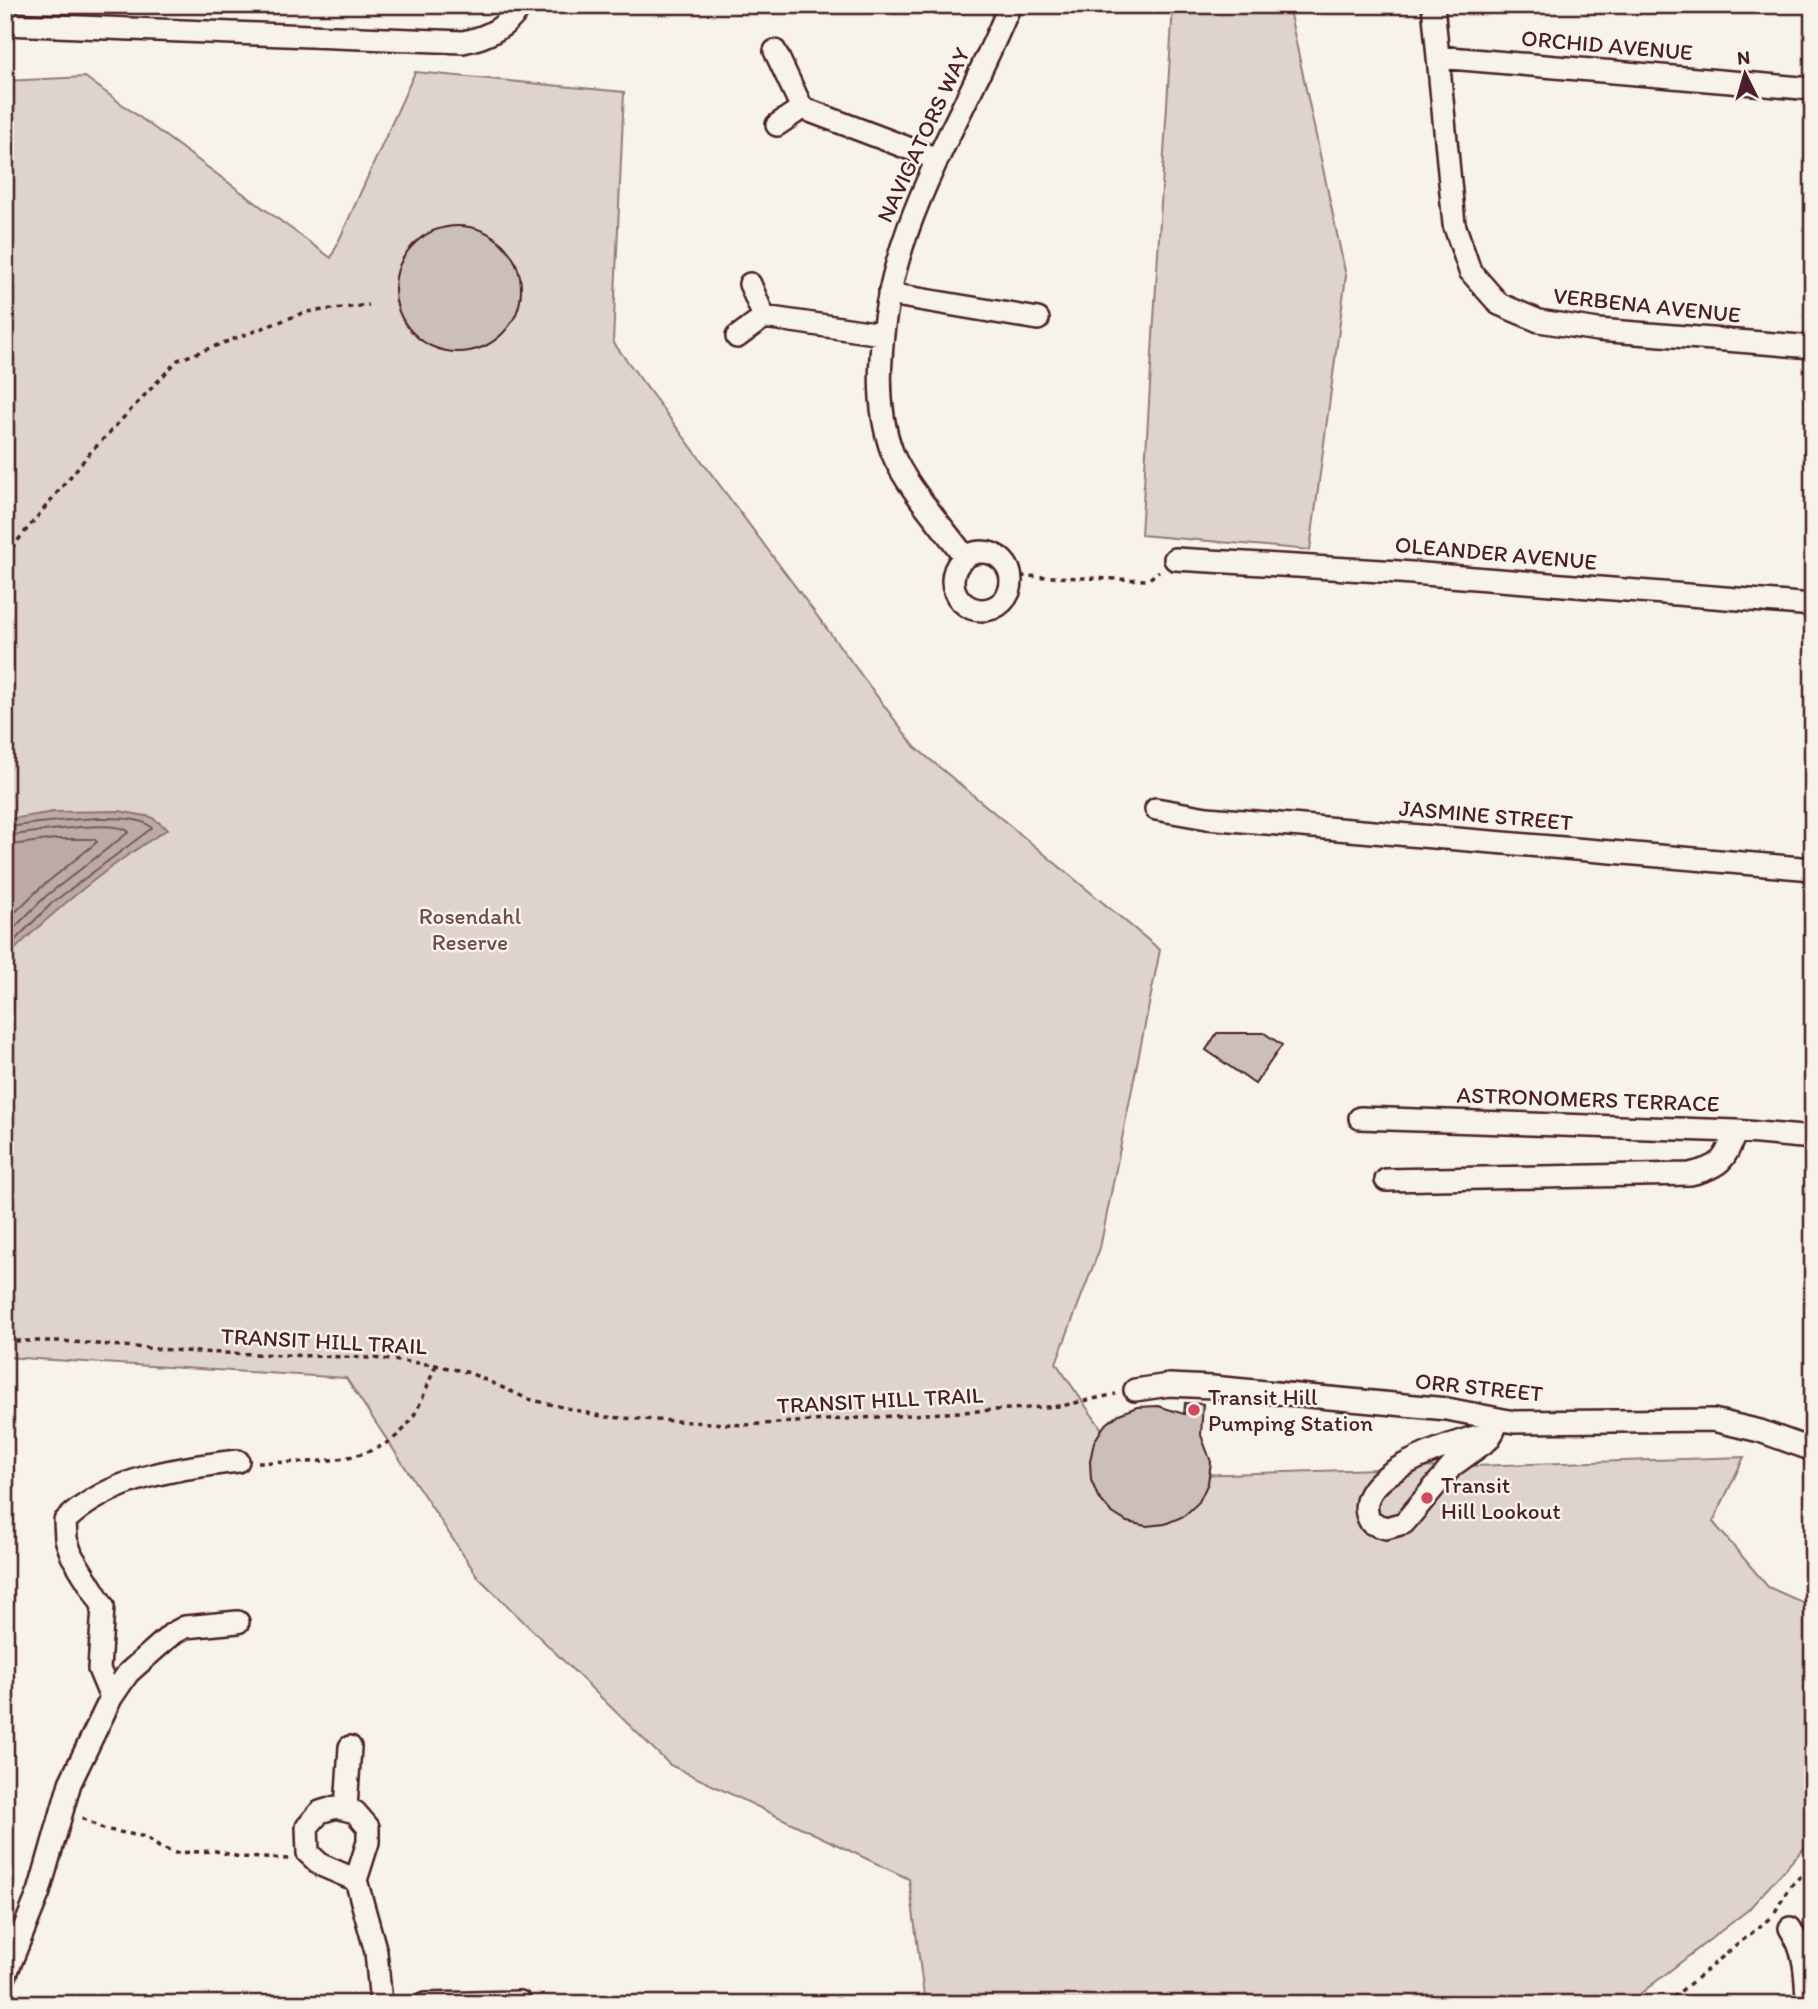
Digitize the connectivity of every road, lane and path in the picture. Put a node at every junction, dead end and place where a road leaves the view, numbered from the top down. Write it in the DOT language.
graph roads {
  1 [pos="522,5"];
  2 [pos="1010,5"];
  3 [pos="1433,5"];
  4 [pos="5,24"];
  5 [pos="775,51"];
  6 [pos="1438,57"];
  7 [pos="1813,89"];
  8 [pos="802,108"];
  9 [pos="777,125"];
  10 [pos="937,159"];
  11 [pos="750,284"];
  12 [pos="888,294"];
  13 [pos="369,305"];
  14 [pos="764,317"];
  15 [pos="1038,319"];
  16 [pos="882,334"];
  17 [pos="737,337"];
  18 [pos="1813,347"];
  19 [pos="5,556"];
  20 [pos="965,557"];
  21 [pos="1175,559"];
  22 [pos="1011,579"];
  23 [pos="1813,605"];
  24 [pos="1156,808"];
  25 [pos="1813,869"];
  26 [pos="1360,1118"];
  27 [pos="1735,1131"];
  28 [pos="1813,1138"];
  29 [pos="1386,1180"];
  30 [pos="5,1341"];
  31 [pos="436,1365"];
  32 [pos="1135,1391"];
  33 [pos="1496,1425"];
  34 [pos="1813,1450"];
  35 [pos="238,1461"];
  36 [pos="237,1622"];
  37 [pos="111,1698"];
  38 [pos="350,1747"];
  39 [pos="346,1808"];
  40 [pos="60,1814"];
  41 [pos="310,1855"];
  42 [pos="1813,1866"];
  43 [pos="356,1880"];
  44 [pos="1782,1920"];
  45 [pos="5,1976"];
  46 [pos="520,2002"];
  47 [pos="381,2004"];
  48 [pos="425,2004"];
  49 [pos="1665,2004"];
  50 [pos="1807,2004"];
  1 -- 4 [label="street"];
  2 -- 10 [label="street, NAVIGATORS WAY"];
  3 -- 6 [label="street, VERBENA AVENUE"];
  5 -- 8 [label="street"];
  6 -- 7 [label="street, ORCHID AVENUE"];
  6 -- 18 [label="street, VERBENA AVENUE"];
  8 -- 9 [label="street"];
  8 -- 10 [label="street"];
  10 -- 12 [label="street, NAVIGATORS WAY"];
  11 -- 14 [label="street"];
  12 -- 15 [label="street"];
  12 -- 16 [label="street, NAVIGATORS WAY"];
  13 -- 19 [label="path"];
  14 -- 16 [label="street"];
  14 -- 17 [label="street"];
  16 -- 20 [label="street, NAVIGATORS WAY"];
  20 -- 22 [label="street"];
  20 -- 22 [label="street"];
  21 -- 22 [label="path"];
  21 -- 23 [label="street, OLEANDER AVENUE"];
  24 -- 25 [label="street, JASMINE STREET"];
  26 -- 27 [label="street, ASTRONOMERS TERRACE"];
  27 -- 28 [label="street, ASTRONOMERS TERRACE"];
  27 -- 29 [label="street"];
  30 -- 31 [label="path, TRANSIT HILL TRAIL"];
  31 -- 32 [label="path, TRANSIT HILL TRAIL"];
  31 -- 35 [label="path"];
  32 -- 33 [label="street, ORR STREET"];
  33 -- 33 [label="street"];
  33 -- 34 [label="street, ORR STREET"];
  35 -- 37 [label="street"];
  36 -- 37 [label="street"];
  37 -- 40 [label="street"];
  38 -- 39 [label="street"];
  39 -- 41 [label="street"];
  39 -- 43 [label="street"];
  40 -- 41 [label="path"];
  40 -- 45 [label="street"];
  41 -- 43 [label="street"];
  42 -- 44 [label="path"];
  43 -- 47 [label="street"];
  44 -- 49 [label="path"];
  44 -- 50 [label="street"];
  46 -- 48 [label="street"];
}
